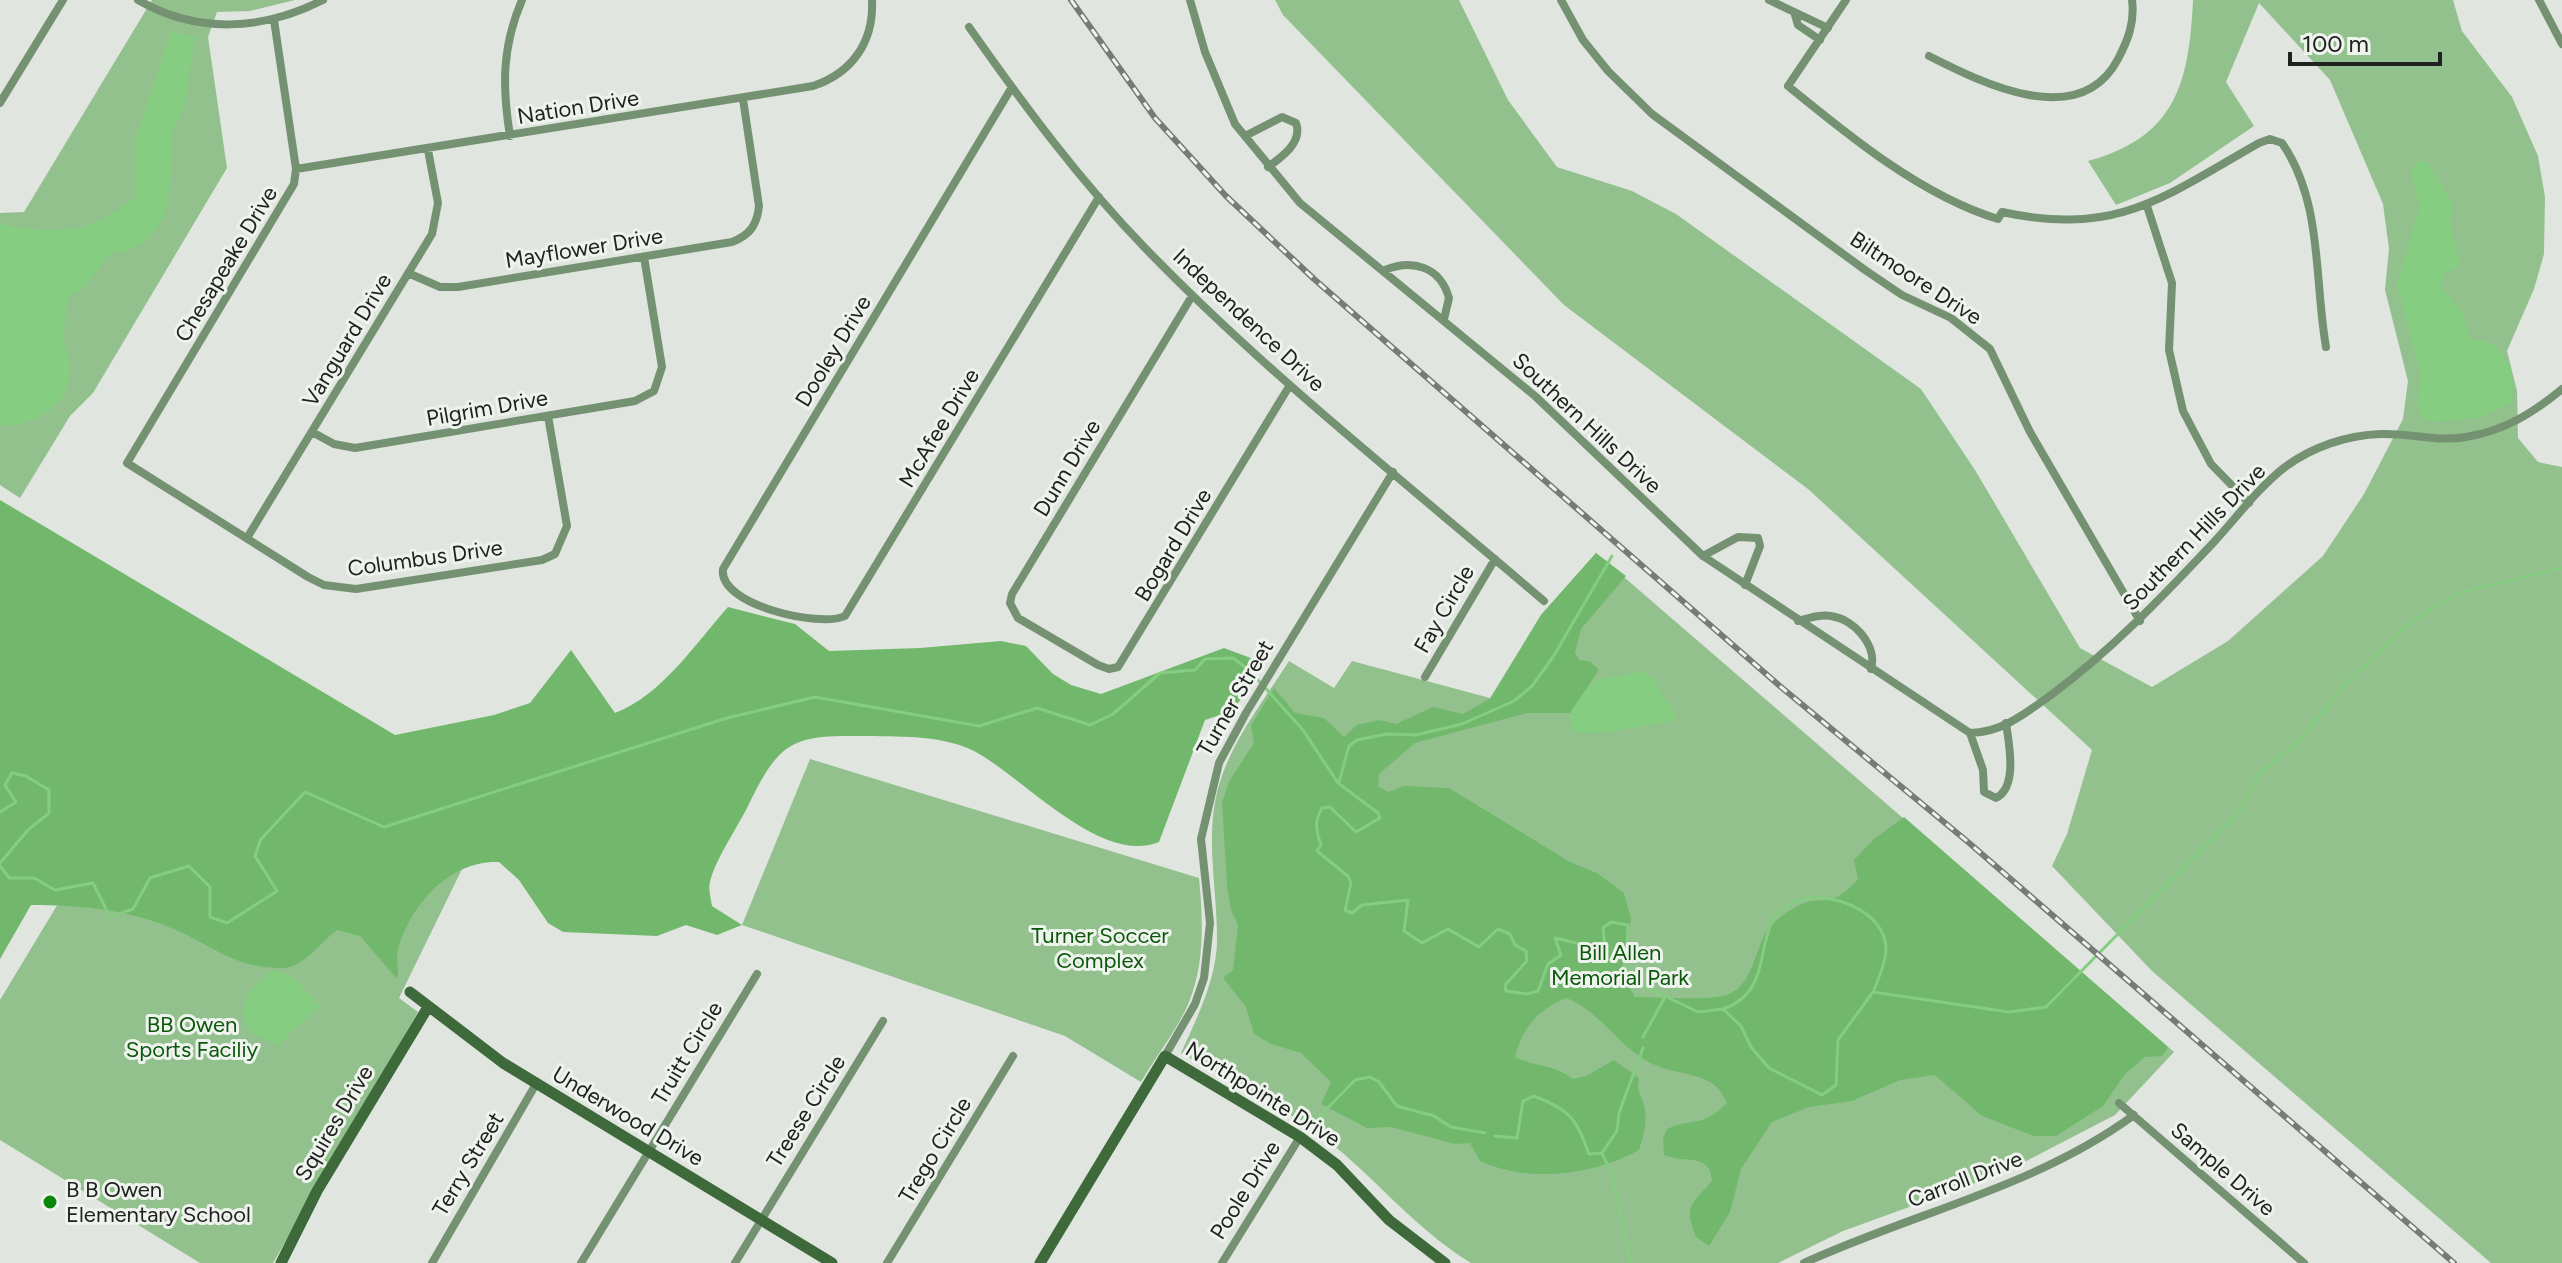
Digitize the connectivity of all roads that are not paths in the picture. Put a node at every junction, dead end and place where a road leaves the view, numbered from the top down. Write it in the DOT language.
graph roads {
  1 [pos="63,0"];
  2 [pos="138,0"];
  3 [pos="323,0"];
  4 [pos="522,0"];
  5 [pos="872,0"];
  6 [pos="1190,0"];
  7 [pos="1561,0"];
  8 [pos="1769,0"];
  9 [pos="1846,0"];
  10 [pos="2132,0"];
  11 [pos="2539,0"];
  12 [pos="1795,15"];
  13 [pos="274,20"];
  14 [pos="969,27"];
  15 [pos="1828,28"];
  16 [pos="1820,40"];
  17 [pos="2562,44"];
  18 [pos="1929,56"];
  19 [pos="1012,87"];
  20 [pos="743,99"];
  21 [pos="0,103"];
  22 [pos="510,136"];
  23 [pos="1245,136"];
  24 [pos="428,150"];
  25 [pos="1268,167"];
  26 [pos="296,169"];
  27 [pos="1099,197"];
  28 [pos="2147,206"];
  29 [pos="644,257"];
  30 [pos="1385,270"];
  31 [pos="408,273"];
  32 [pos="1192,296"];
  33 [pos="1444,319"];
  34 [pos="2326,347"];
  35 [pos="1290,385"];
  36 [pos="2562,389"];
  37 [pos="548,416"];
  38 [pos="312,432"];
  39 [pos="127,463"];
  40 [pos="1393,472"];
  41 [pos="2249,503"];
  42 [pos="247,538"];
  43 [pos="1703,556"];
  44 [pos="1495,559"];
  45 [pos="1745,585"];
  46 [pos="1544,601"];
  47 [pos="776,610"];
  48 [pos="1798,621"];
  49 [pos="2140,621"];
  50 [pos="1060,642"];
  51 [pos="1871,669"];
  52 [pos="1425,677"];
  53 [pos="2006,723"];
  54 [pos="1970,733"];
  55 [pos="757,974"];
  56 [pos="410,992"];
  57 [pos="428,1007"];
  58 [pos="883,1021"];
  59 [pos="1013,1056"];
  60 [pos="1165,1056"];
  61 [pos="536,1084"];
  62 [pos="2119,1103"];
  63 [pos="2134,1115"];
  64 [pos="1300,1137"];
  65 [pos="648,1152"];
  66 [pos="760,1220"];
  67 [pos="281,1263"];
  68 [pos="432,1263"];
  69 [pos="581,1263"];
  70 [pos="735,1263"];
  71 [pos="832,1263"];
  72 [pos="887,1263"];
  73 [pos="1040,1263"];
  74 [pos="1222,1263"];
  75 [pos="1445,1263"];
  76 [pos="1804,1263"];
  77 [pos="2304,1263"];
  1 -- 21 [label="street"];
  2 -- 13 [label="street"];
  3 -- 13 [label="street"];
  4 -- 22 [label="street"];
  5 -- 20 [label="street, Nation Drive"];
  6 -- 23 [label="street, Southern Hills Drive"];
  7 -- 49 [label="street, Biltmoore Drive"];
  8 -- 12 [label="street"];
  9 -- 15 [label="street"];
  10 -- 18 [label="street"];
  11 -- 17 [label="street"];
  12 -- 15 [label="street"];
  12 -- 16 [label="street"];
  13 -- 26 [label="street, Chesapeake Drive"];
  14 -- 19 [label="street, Independence Drive"];
  15 -- 16 [label="street"];
  16 -- 28 [label="street"];
  19 -- 27 [label="street, Independence Drive"];
  19 -- 47 [label="street, Dooley Drive"];
  20 -- 22 [label="street, Nation Drive"];
  20 -- 29 [label="street, Mayflower Drive"];
  22 -- 24 [label="street, Nation Drive"];
  23 -- 25 [label="street, Southern Hills Drive"];
  23 -- 25 [label="street"];
  24 -- 26 [label="street, Nation Drive"];
  24 -- 31 [label="street, Vanguard Drive"];
  25 -- 30 [label="street, Southern Hills Drive"];
  26 -- 39 [label="street, Chesapeake Drive"];
  27 -- 32 [label="street, Independence Drive"];
  27 -- 47 [label="street, McAfee Drive"];
  28 -- 34 [label="street"];
  28 -- 41 [label="street"];
  29 -- 31 [label="street, Mayflower Drive"];
  29 -- 37 [label="street, Pilgrim Drive"];
  30 -- 33 [label="street, Southern Hills Drive"];
  30 -- 33 [label="street"];
  31 -- 38 [label="street, Vanguard Drive"];
  32 -- 35 [label="street, Independence Drive"];
  32 -- 50 [label="street, Dunn Drive"];
  33 -- 43 [label="street, Southern Hills Drive"];
  35 -- 40 [label="street, Independence Drive"];
  35 -- 50 [label="street, Bogard Drive"];
  36 -- 41 [label="street, Southern Hills Drive"];
  37 -- 38 [label="street, Pilgrim Drive"];
  37 -- 42 [label="street, Columbus Drive"];
  38 -- 42 [label="street, Vanguard Drive"];
  39 -- 42 [label="street, Columbus Drive"];
  40 -- 44 [label="street, Independence Drive"];
  40 -- 60 [label="street, Turner Street"];
  41 -- 49 [label="street, Southern Hills Drive"];
  43 -- 45 [label="street, Southern Hills Drive"];
  43 -- 45 [label="street"];
  44 -- 46 [label="street, Independence Drive"];
  44 -- 52 [label="street, Fay Circle"];
  45 -- 48 [label="street, Southern Hills Drive"];
  48 -- 51 [label="street, Southern Hills Drive"];
  48 -- 51 [label="street"];
  49 -- 53 [label="street, Southern Hills Drive"];
  51 -- 54 [label="street, Southern Hills Drive"];
  53 -- 54 [label="street, Southern Hills Drive"];
  53 -- 54 [label="street"];
  55 -- 65 [label="street, Truitt Circle"];
  56 -- 57 [label="street, Underwood Drive"];
  57 -- 61 [label="street, Underwood Drive"];
  57 -- 67 [label="street, Squires Drive"];
  58 -- 66 [label="street, Treese Circle"];
  59 -- 72 [label="street, Trego Circle"];
  60 -- 64 [label="street, Northpointe Drive"];
  60 -- 73 [label="street, Turner Street"];
  61 -- 65 [label="street, Underwood Drive"];
  61 -- 68 [label="street, Terry Street"];
  62 -- 63 [label="street, Sample Drive"];
  63 -- 76 [label="street, Carroll Drive"];
  63 -- 77 [label="street, Sample Drive"];
  64 -- 74 [label="street, Poole Drive"];
  64 -- 75 [label="street, Northpointe Drive"];
  65 -- 66 [label="street, Underwood Drive"];
  65 -- 69 [label="street, Truitt Circle"];
  66 -- 70 [label="street, Treese Circle"];
  66 -- 71 [label="street, Underwood Drive"];
}
